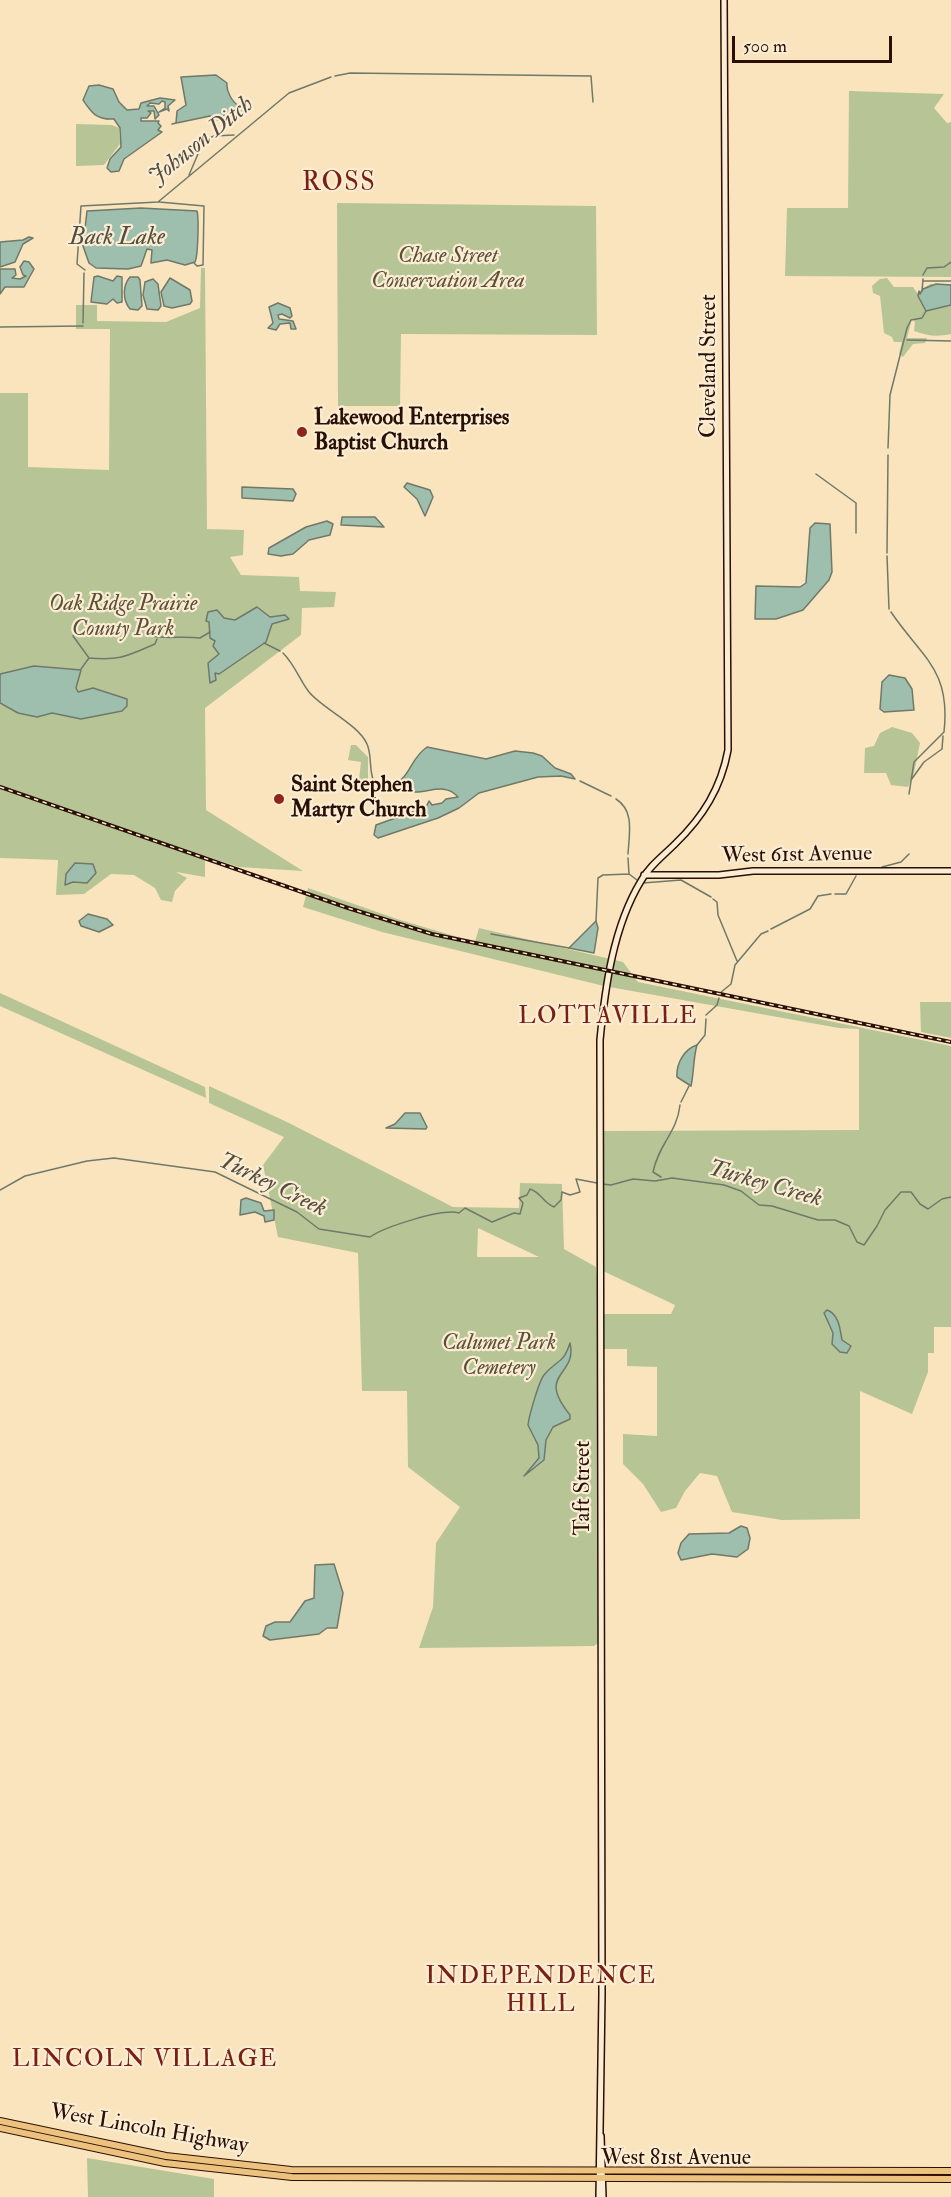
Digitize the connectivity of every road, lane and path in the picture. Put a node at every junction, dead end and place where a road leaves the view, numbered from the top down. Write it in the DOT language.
graph roads {
  1 [pos="724,0"];
  2 [pos="728,732"];
  3 [pos="653,866"];
  4 [pos="951,871"];
  5 [pos="644,875"];
  6 [pos="659,875"];
  7 [pos="0,2121"];
  8 [pos="0,2128"];
  9 [pos="951,2171"];
  10 [pos="400,2173"];
  11 [pos="601,2173"];
  12 [pos="951,2179"];
  13 [pos="601,2197"];
  1 -- 2 [label="main road, Cleveland Street"];
  2 -- 3 [label="main road, Taft Street"];
  3 -- 5 [label="main road, Taft Street"];
  3 -- 6 [label="main road"];
  4 -- 6 [label="main road, West 61st Avenue"];
  5 -- 6 [label="main road, West 61st Avenue"];
  5 -- 11 [label="main road, Taft Street"];
  7 -- 10 [label="main road, West Lincoln Highway"];
  8 -- 10 [label="main road, West Lincoln Highway"];
  9 -- 11 [label="main road, West 81st Avenue"];
  10 -- 11 [label="main road, West 81st Avenue"];
  11 -- 12 [label="main road, West 81st Avenue"];
  11 -- 13 [label="main road, Taft Street"];
}
